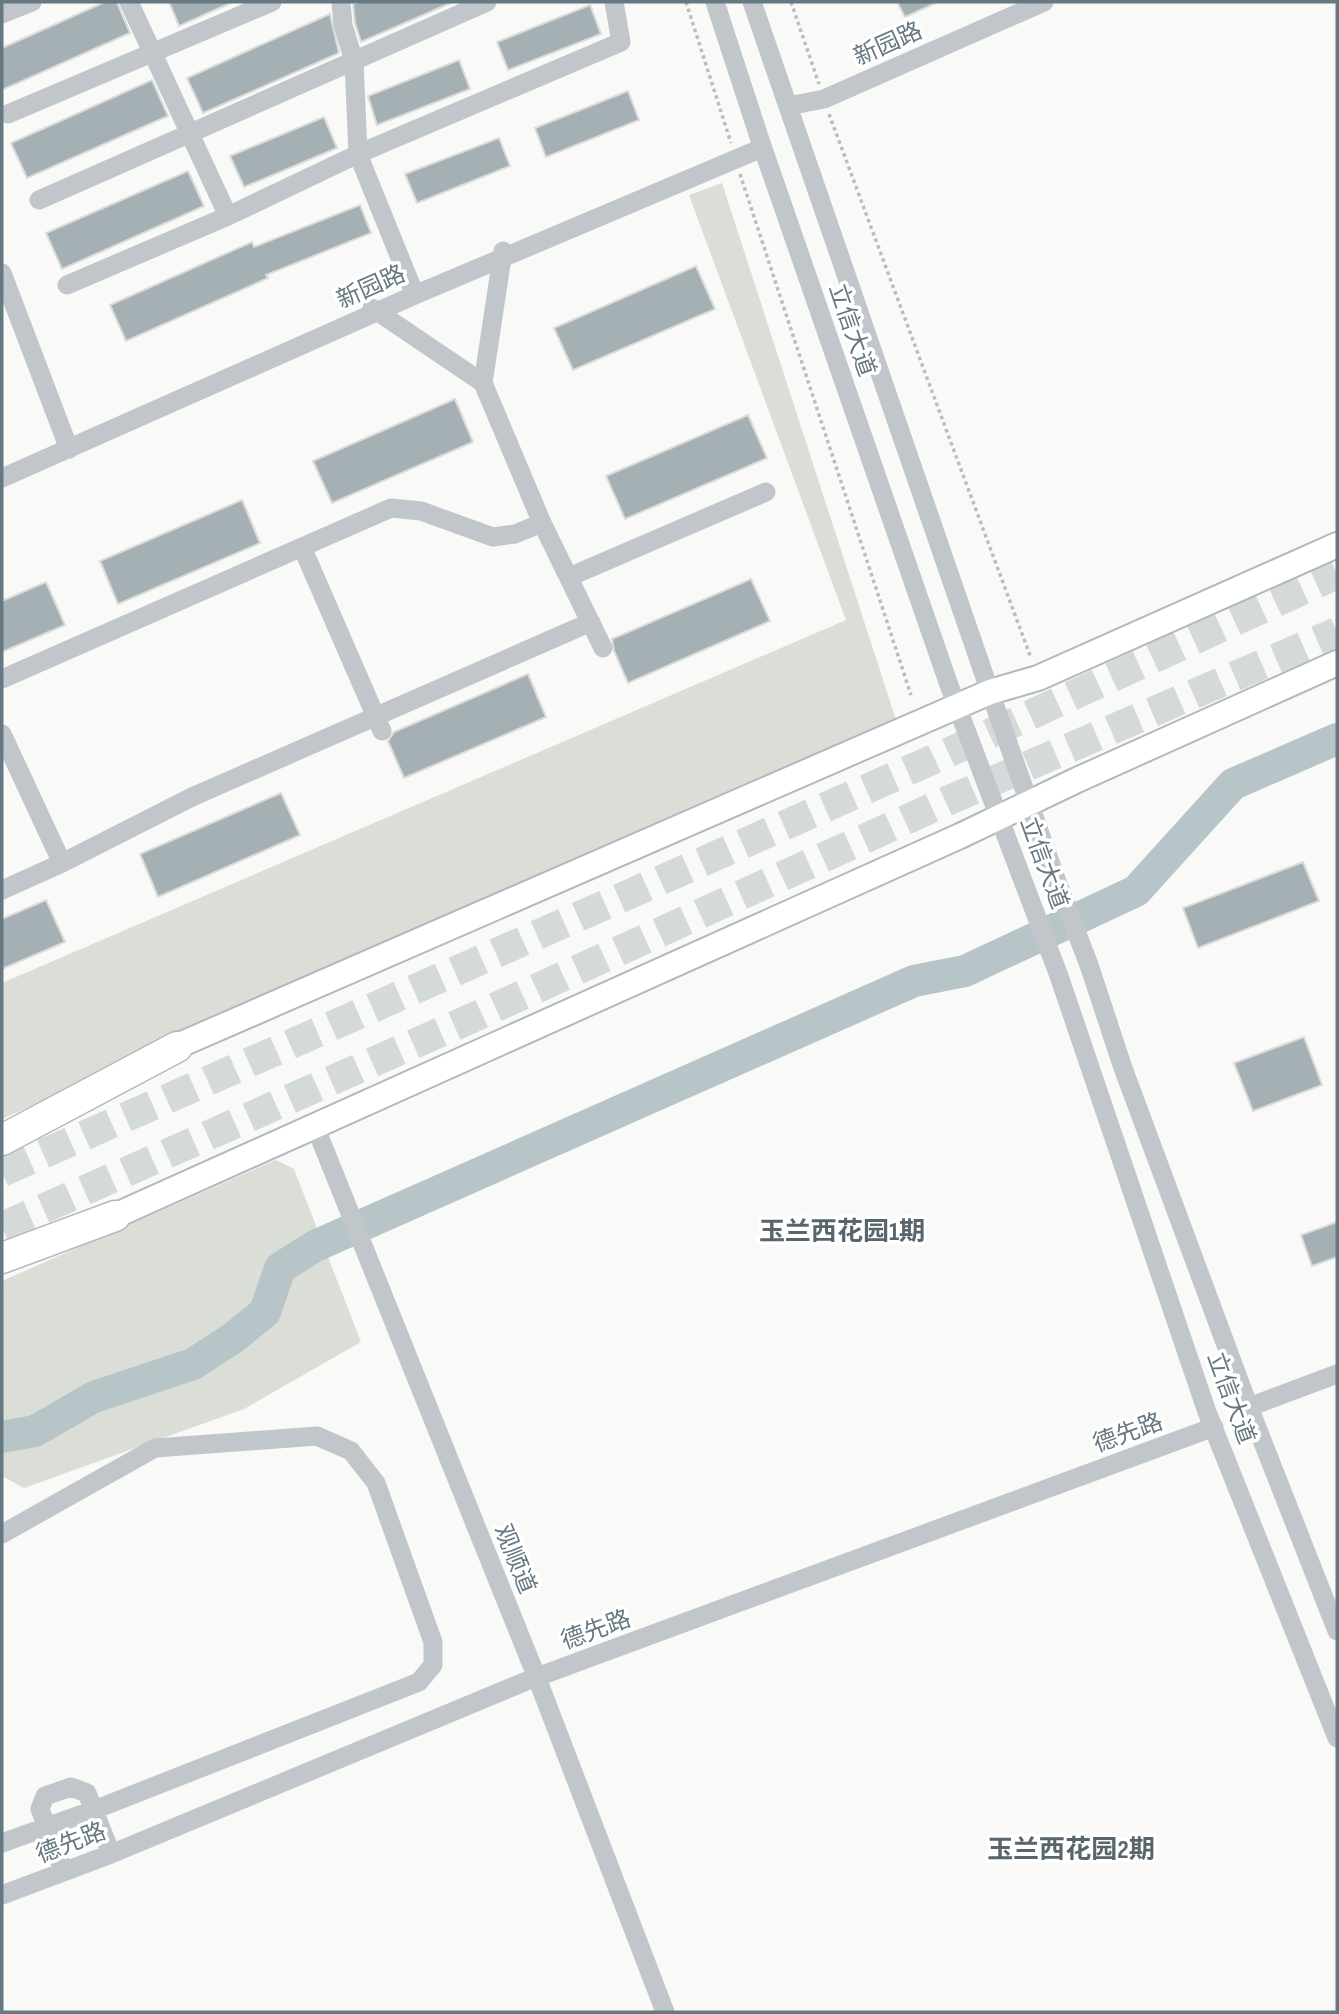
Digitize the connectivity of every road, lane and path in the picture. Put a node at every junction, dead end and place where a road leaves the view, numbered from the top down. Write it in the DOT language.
graph roads {
  1 [pos="32,2"];
  2 [pos="130,2"];
  3 [pos="272,2"];
  4 [pos="341,2"];
  5 [pos="487,2"];
  6 [pos="614,2"];
  7 [pos="686,2"];
  8 [pos="715,2"];
  9 [pos="752,2"];
  10 [pos="791,2"];
  11 [pos="1026,2"];
  12 [pos="1044,2"];
  13 [pos="2,14"];
  14 [pos="153,52"];
  15 [pos="354,61"];
  16 [pos="822,95"];
  17 [pos="786,102"];
  18 [pos="8,114"];
  19 [pos="191,133"];
  20 [pos="761,145"];
  21 [pos="358,153"];
  22 [pos="735,157"];
  23 [pos="39,200"];
  24 [pos="228,216"];
  25 [pos="502,255"];
  26 [pos="2,273"];
  27 [pos="67,285"];
  28 [pos="413,290"];
  29 [pos="374,309"];
  30 [pos="483,383"];
  31 [pos="67,444"];
  32 [pos="2,467"];
  33 [pos="2,478"];
  34 [pos="766,492"];
  35 [pos="542,523"];
  36 [pos="1337,545"];
  37 [pos="302,547"];
  38 [pos="569,577"];
  39 [pos="591,622"];
  40 [pos="603,648"];
  41 [pos="1337,663"];
  42 [pos="1033,664"];
  43 [pos="2,679"];
  44 [pos="990,692"];
  45 [pos="911,695"];
  46 [pos="957,707"];
  47 [pos="379,723"];
  48 [pos="2,734"];
  49 [pos="1029,803"];
  50 [pos="1000,815"];
  51 [pos="62,863"];
  52 [pos="2,890"];
  53 [pos="177,1047"];
  54 [pos="2,1123"];
  55 [pos="311,1128"];
  56 [pos="2,1140"];
  57 [pos="115,1216"];
  58 [pos="2,1258"];
  59 [pos="2,1265"];
  60 [pos="1337,1374"];
  61 [pos="1337,1384"];
  62 [pos="1251,1411"];
  63 [pos="1212,1423"];
  64 [pos="2,1534"];
  65 [pos="1337,1631"];
  66 [pos="531,1675"];
  67 [pos="1337,1738"];
  68 [pos="94,1810"];
  69 [pos="47,1827"];
  70 [pos="2,1843"];
  71 [pos="108,1846"];
  72 [pos="61,1865"];
  73 [pos="2,1885"];
  74 [pos="2,1895"];
  75 [pos="656,2012"];
  76 [pos="665,2012"];
  1 -- 13 [label="street"];
  2 -- 14 [label="street"];
  3 -- 14 [label="street"];
  4 -- 15 [label="street"];
  5 -- 15 [label="street"];
  6 -- 21 [label="street"];
  7 -- 22 [label="path"];
  8 -- 20 [label="street, 立信大道"];
  9 -- 17 [label="street, 立信大道"];
  10 -- 16 [label="path"];
  11 -- 16 [label="street, 新园路"];
  12 -- 16 [label="street, 新园路"];
  14 -- 18 [label="street"];
  14 -- 19 [label="street"];
  15 -- 19 [label="street"];
  15 -- 21 [label="street"];
  16 -- 17 [label="street, 新园路"];
  16 -- 42 [label="path"];
  17 -- 44 [label="street, 立信大道"];
  19 -- 23 [label="street"];
  19 -- 24 [label="street"];
  20 -- 22 [label="street, 新园路"];
  20 -- 46 [label="street, 立信大道"];
  21 -- 24 [label="street"];
  21 -- 28 [label="street"];
  22 -- 25 [label="street, 新园路"];
  22 -- 45 [label="path"];
  24 -- 27 [label="street"];
  25 -- 28 [label="street, 新园路"];
  25 -- 29 [label="street, 新园路"];
  25 -- 30 [label="street"];
  26 -- 31 [label="street"];
  28 -- 29 [label="street, 新园路"];
  29 -- 30 [label="street"];
  29 -- 31 [label="street, 新园路"];
  30 -- 35 [label="street"];
  31 -- 32 [label="street, 新园路"];
  31 -- 33 [label="street, 新园路"];
  34 -- 38 [label="street"];
  35 -- 37 [label="street"];
  35 -- 38 [label="street"];
  36 -- 44 [label="main road"];
  37 -- 43 [label="street"];
  37 -- 47 [label="street"];
  38 -- 39 [label="street"];
  39 -- 40 [label="street"];
  39 -- 47 [label="street"];
  41 -- 49 [label="main road"];
  44 -- 46 [label="main road"];
  44 -- 49 [label="street, 立信大道"];
  46 -- 50 [label="street, 立信大道"];
  46 -- 53 [label="main road"];
  47 -- 51 [label="street"];
  48 -- 51 [label="street"];
  49 -- 50 [label="main road"];
  49 -- 62 [label="street, 立信大道"];
  50 -- 55 [label="main road"];
  50 -- 63 [label="street, 立信大道"];
  51 -- 52 [label="street"];
  53 -- 54 [label="main road"];
  53 -- 56 [label="highway"];
  55 -- 57 [label="main road"];
  55 -- 66 [label="street, 观顺道"];
  57 -- 58 [label="highway"];
  57 -- 59 [label="main road"];
  60 -- 62 [label="street"];
  61 -- 62 [label="street"];
  62 -- 65 [label="street, 立信大道"];
  63 -- 66 [label="street, 德先路"];
  63 -- 67 [label="street, 立信大道"];
  64 -- 68 [label="street"];
  66 -- 71 [label="street, 德先路"];
  66 -- 74 [label="street, 德先路"];
  66 -- 75 [label="street, 观顺道"];
  66 -- 76 [label="street, 观顺道"];
  68 -- 69 [label="street"];
  68 -- 69 [label="street"];
  68 -- 71 [label="street"];
  69 -- 70 [label="street"];
  69 -- 72 [label="street"];
  71 -- 72 [label="street, 德先路"];
  72 -- 73 [label="street, 德先路"];
}
